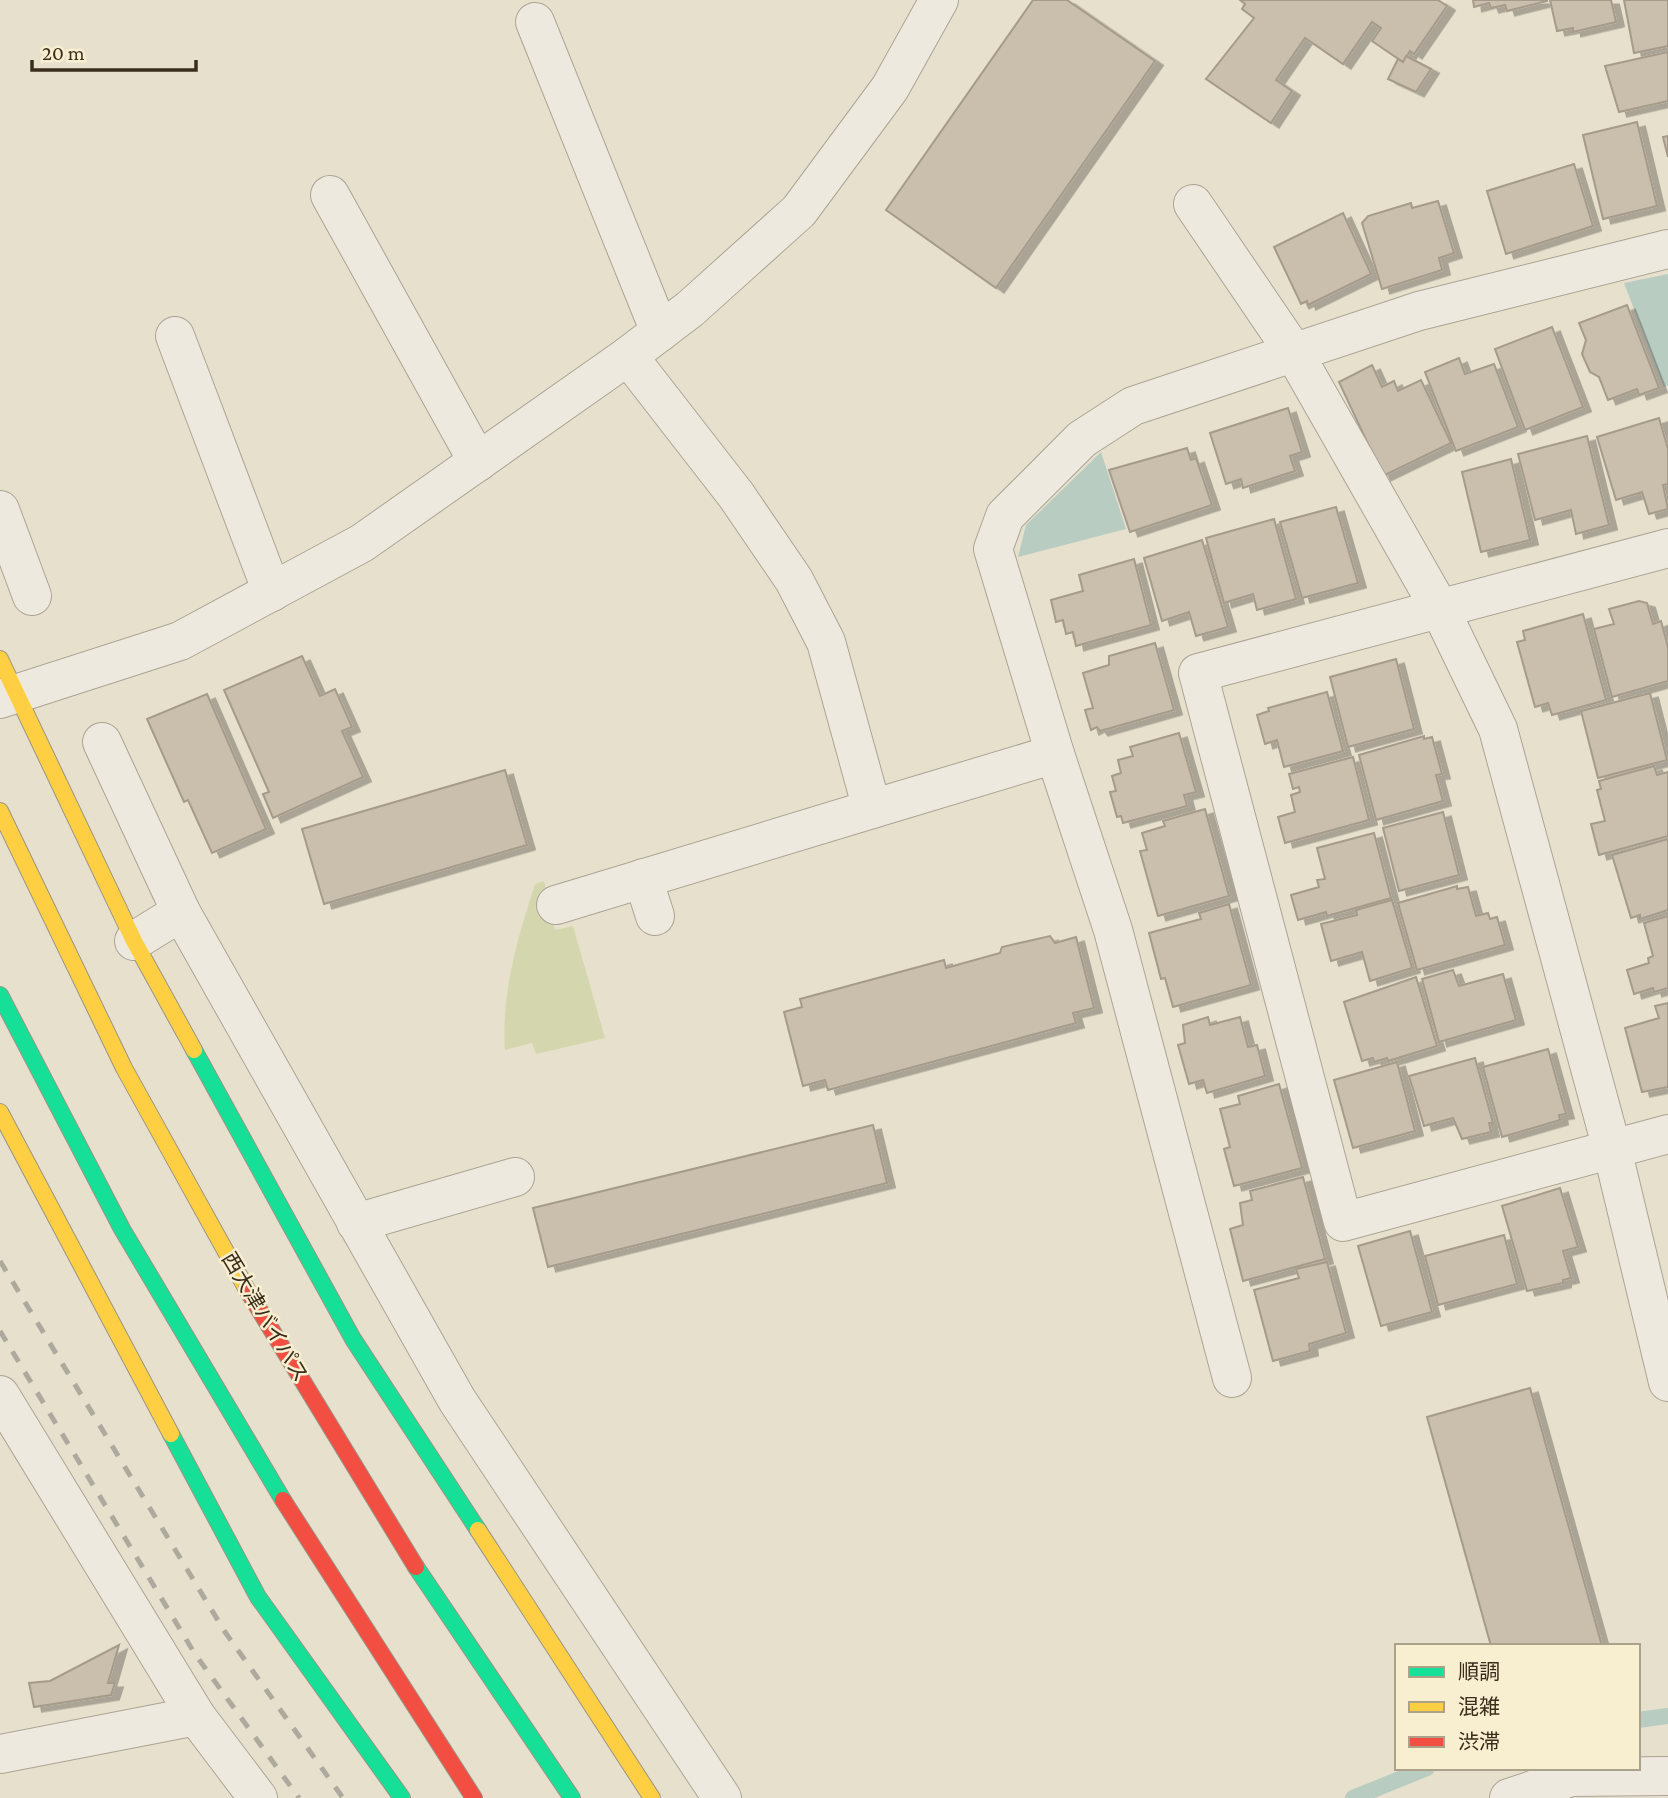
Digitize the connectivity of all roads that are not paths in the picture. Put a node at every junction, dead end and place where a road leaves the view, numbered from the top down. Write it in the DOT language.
graph roads {
  1 [pos="939,0"];
  2 [pos="535,22"];
  3 [pos="330,195"];
  4 [pos="1193,204"];
  5 [pos="1668,249"];
  6 [pos="660,332"];
  7 [pos="175,335"];
  8 [pos="1293,351"];
  9 [pos="628,356"];
  10 [pos="478,462"];
  11 [pos="0,510"];
  12 [pos="1668,548"];
  13 [pos="272,592"];
  14 [pos="32,596"];
  15 [pos="1440,609"];
  16 [pos="0,659"];
  17 [pos="7,697"];
  18 [pos="102,743"];
  19 [pos="1055,754"];
  20 [pos="872,809"];
  21 [pos="0,811"];
  22 [pos="643,878"];
  23 [pos="556,905"];
  24 [pos="181,912"];
  25 [pos="654,916"];
  26 [pos="134,941"];
  27 [pos="0,995"];
  28 [pos="0,1112"];
  29 [pos="1668,1134"];
  30 [pos="1612,1149"];
  31 [pos="515,1177"];
  32 [pos="356,1223"];
  33 [pos="1232,1378"];
  34 [pos="1668,1382"];
  35 [pos="0,1395"];
  36 [pos="196,1716"];
  37 [pos="0,1754"];
  38 [pos="1668,1776"];
  39 [pos="1607,1788"];
  40 [pos="258,1798"];
  41 [pos="402,1798"];
  42 [pos="474,1798"];
  43 [pos="572,1798"];
  44 [pos="652,1798"];
  45 [pos="722,1798"];
  46 [pos="1509,1798"];
  1 -- 6 [label="street"];
  2 -- 6 [label="street"];
  3 -- 10 [label="street"];
  4 -- 8 [label="street"];
  5 -- 8 [label="street"];
  6 -- 9 [label="street"];
  7 -- 13 [label="street"];
  8 -- 15 [label="street"];
  8 -- 19 [label="street"];
  9 -- 10 [label="street"];
  9 -- 20 [label="street"];
  10 -- 13 [label="street"];
  11 -- 14 [label="street"];
  12 -- 15 [label="street"];
  13 -- 17 [label="street"];
  15 -- 30 [label="street"];
  15 -- 30 [label="street"];
  16 -- 17 [label="main road"];
  17 -- 26 [label="main road"];
  18 -- 24 [label="street"];
  19 -- 20 [label="street"];
  19 -- 33 [label="street"];
  20 -- 22 [label="street"];
  21 -- 43 [label="main road, 西大津バイパス"];
  22 -- 23 [label="street"];
  22 -- 25 [label="street"];
  24 -- 26 [label="street"];
  24 -- 32 [label="street"];
  26 -- 44 [label="main road"];
  27 -- 42 [label="main road"];
  28 -- 41 [label="main road"];
  29 -- 30 [label="street"];
  30 -- 34 [label="street"];
  31 -- 32 [label="street"];
  32 -- 45 [label="street"];
  35 -- 36 [label="street"];
  36 -- 37 [label="street"];
  36 -- 40 [label="street"];
  38 -- 39 [label="street"];
  39 -- 46 [label="street"];
}
